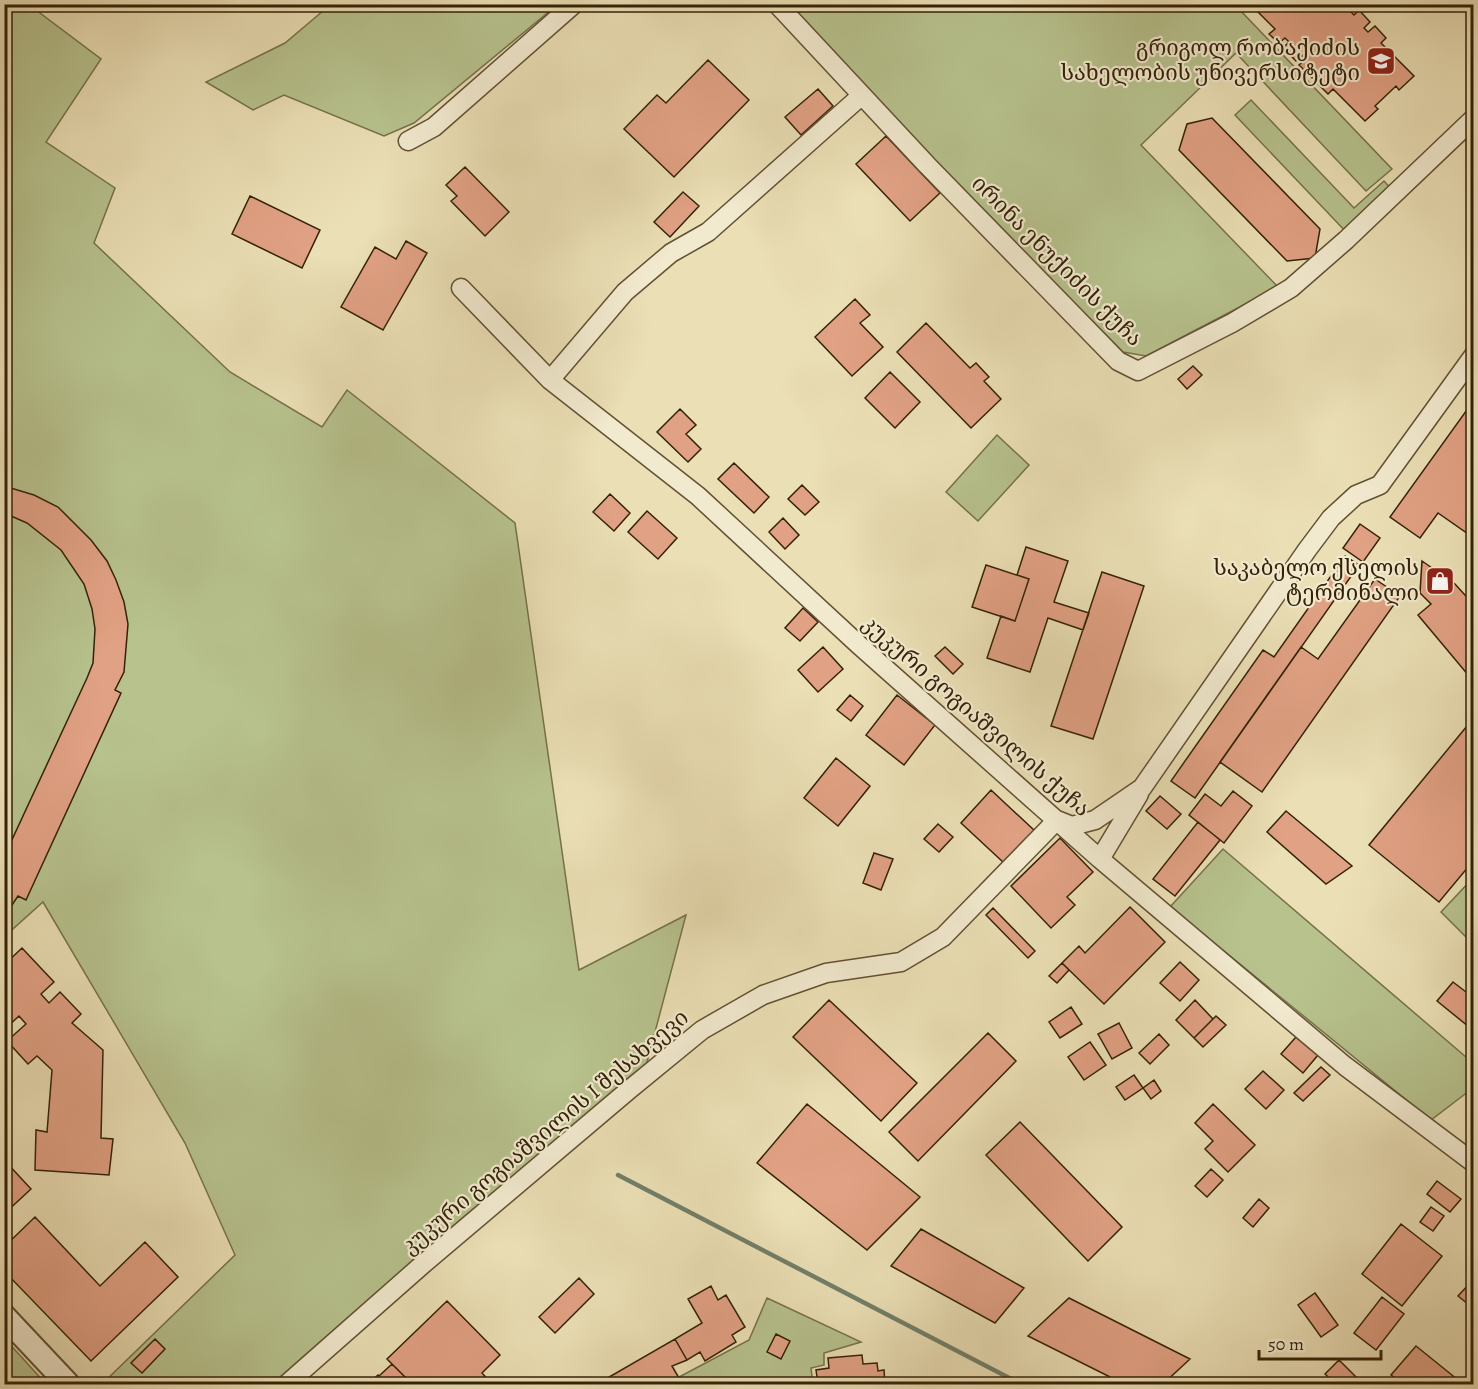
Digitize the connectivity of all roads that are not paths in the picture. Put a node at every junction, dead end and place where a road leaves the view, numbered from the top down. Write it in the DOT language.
graph roads {
  1 [pos="574,4"];
  2 [pos="777,4"];
  3 [pos="861,96"];
  4 [pos="1473,118"];
  5 [pos="408,141"];
  6 [pos="461,288"];
  7 [pos="1473,355"];
  8 [pos="550,380"];
  9 [pos="1142,788"];
  10 [pos="1057,820"];
  11 [pos="1100,859"];
  12 [pos="1473,1163"];
  13 [pos="4,1316"];
  14 [pos="68,1384"];
  15 [pos="287,1384"];
  1 -- 5 [label="street"];
  2 -- 3 [label="street, ირინა ენუქიძის ქუჩა"];
  3 -- 4 [label="street, ირინა ენუქიძის ქუჩა"];
  3 -- 8 [label="street"];
  6 -- 8 [label="street, კუკური გოგიაშვილის ქუჩა"];
  7 -- 9 [label="street"];
  8 -- 10 [label="street, კუკური გოგიაშვილის ქუჩა"];
  9 -- 10 [label="street"];
  9 -- 11 [label="street"];
  10 -- 11 [label="street, კუკური გოგიაშვილის ქუჩა"];
  10 -- 15 [label="street, კუკური გოგიაშვილის I შესახვევი"];
  11 -- 12 [label="street, კუკური გოგიაშვილის ქუჩა"];
  13 -- 14 [label="street"];
}
